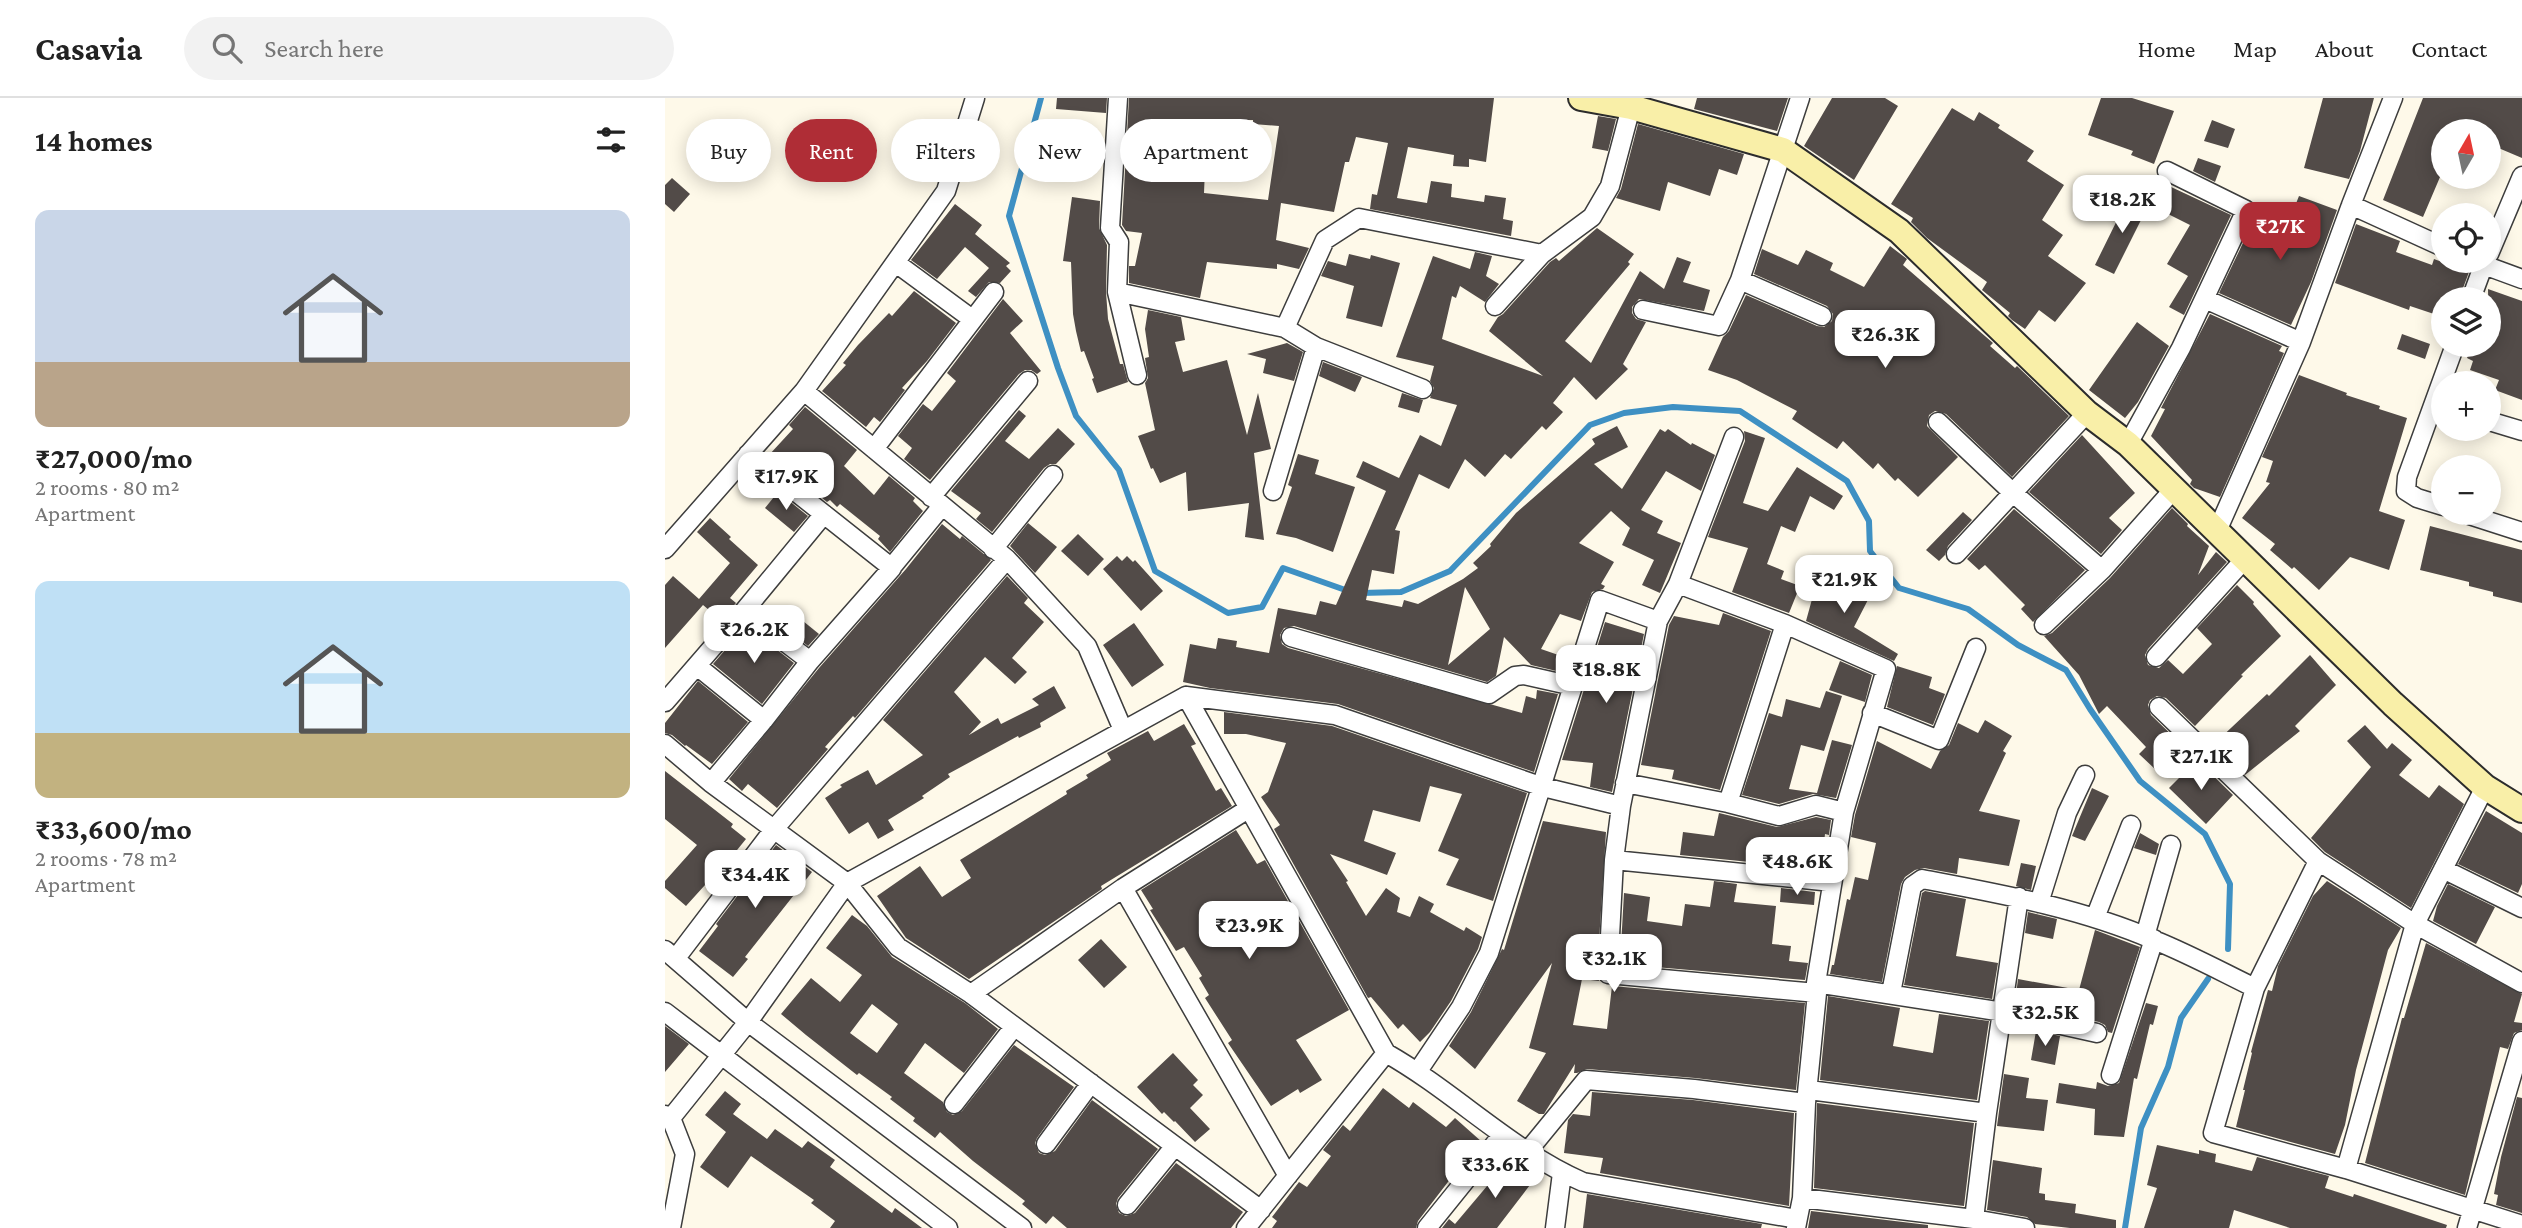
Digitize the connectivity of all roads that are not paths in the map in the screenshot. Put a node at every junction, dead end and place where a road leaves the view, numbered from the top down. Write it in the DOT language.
graph roads {
  1 [pos="975,98"];
  2 [pos="1118,98"];
  3 [pos="1581,98"];
  4 [pos="1800,98"];
  5 [pos="2393,98"];
  6 [pos="1631,107"];
  7 [pos="1783,150"];
  8 [pos="2167,171"];
  9 [pos="2522,176"];
  10 [pos="2351,205"];
  11 [pos="2501,221"];
  12 [pos="2431,242"];
  13 [pos="1542,254"];
  14 [pos="896,263"];
  15 [pos="2501,269"];
  16 [pos="2522,279"];
  17 [pos="1740,280"];
  18 [pos="994,292"];
  19 [pos="1117,292"];
  20 [pos="2205,299"];
  21 [pos="1495,306"];
  22 [pos="1643,310"];
  23 [pos="1822,316"];
  24 [pos="972,319"];
  25 [pos="1285,328"];
  26 [pos="2301,342"];
  27 [pos="1316,347"];
  28 [pos="1137,375"];
  29 [pos="1028,382"];
  30 [pos="1423,389"];
  31 [pos="804,391"];
  32 [pos="2087,412"];
  33 [pos="2431,421"];
  34 [pos="1938,422"];
  35 [pos="2501,425"];
  36 [pos="2522,431"];
  37 [pos="1734,437"];
  38 [pos="2127,444"];
  39 [pos="874,449"];
  40 [pos="748,454"];
  41 [pos="1052,475"];
  42 [pos="2174,489"];
  43 [pos="1273,491"];
  44 [pos="2012,492"];
  45 [pos="936,501"];
  46 [pos="2431,502"];
  47 [pos="824,514"];
  48 [pos="2500,525"];
  49 [pos="2217,531"];
  50 [pos="2522,532"];
  51 [pos="665,549"];
  52 [pos="1000,554"];
  53 [pos="1956,555"];
  54 [pos="2244,560"];
  55 [pos="891,568"];
  56 [pos="2102,570"];
  57 [pos="1678,584"];
  58 [pos="744,611"];
  59 [pos="1658,621"];
  60 [pos="1785,624"];
  61 [pos="2044,625"];
  62 [pos="1291,636"];
  63 [pos="1976,648"];
  64 [pos="2156,657"];
  65 [pos="810,661"];
  66 [pos="697,666"];
  67 [pos="1573,686"];
  68 [pos="668,696"];
  69 [pos="1186,696"];
  70 [pos="2159,707"];
  71 [pos="1872,713"];
  72 [pos="764,720"];
  73 [pos="1123,730"];
  74 [pos="665,744"];
  75 [pos="2085,775"];
  76 [pos="711,783"];
  77 [pos="1625,783"];
  78 [pos="1543,787"];
  79 [pos="2485,787"];
  80 [pos="1728,803"];
  81 [pos="1621,806"];
  82 [pos="1248,810"];
  83 [pos="2522,810"];
  84 [pos="1844,812"];
  85 [pos="2130,825"];
  86 [pos="775,828"];
  87 [pos="2171,845"];
  88 [pos="1614,860"];
  89 [pos="2318,861"];
  90 [pos="2443,869"];
  91 [pos="1832,882"];
  92 [pos="847,883"];
  93 [pos="1122,888"];
  94 [pos="2019,897"];
  95 [pos="2039,903"];
  96 [pos="2522,908"];
  97 [pos="2095,918"];
  98 [pos="2415,924"];
  99 [pos="2150,938"];
  100 [pos="670,954"];
  101 [pos="2522,983"];
  102 [pos="1816,988"];
  103 [pos="2255,988"];
  104 [pos="1891,993"];
  105 [pos="971,995"];
  106 [pos="665,1012"];
  107 [pos="2003,1012"];
  108 [pos="748,1022"];
  109 [pos="1014,1027"];
  110 [pos="2097,1033"];
  111 [pos="2522,1041"];
  112 [pos="1386,1053"];
  113 [pos="722,1056"];
  114 [pos="1417,1071"];
  115 [pos="2111,1075"];
  116 [pos="1091,1083"];
  117 [pos="1807,1097"];
  118 [pos="954,1104"];
  119 [pos="1987,1113"];
  120 [pos="668,1116"];
  121 [pos="1502,1135"];
  122 [pos="1046,1144"];
  123 [pos="1175,1146"];
  124 [pos="1527,1152"];
  125 [pos="2346,1169"];
  126 [pos="1562,1172"];
  127 [pos="1288,1176"];
  128 [pos="1801,1198"];
  129 [pos="1127,1205"];
  130 [pos="2473,1209"];
  131 [pos="1261,1210"];
  132 [pos="1974,1219"];
  133 [pos="1797,1223"];
  134 [pos="2522,1225"];
  135 [pos="671,1228"];
  136 [pos="948,1228"];
  137 [pos="1022,1228"];
  138 [pos="1247,1228"];
  139 [pos="1427,1228"];
  140 [pos="1555,1228"];
  141 [pos="2025,1228"];
  142 [pos="2467,1228"];
  1 -- 14 [label="street"];
  2 -- 19 [label="street"];
  3 -- 6 [label="street"];
  4 -- 7 [label="street"];
  5 -- 10 [label="street"];
  6 -- 7 [label="street"];
  6 -- 13 [label="street"];
  7 -- 17 [label="street"];
  7 -- 32 [label="street"];
  8 -- 20 [label="street"];
  9 -- 11 [label="street"];
  10 -- 12 [label="street"];
  10 -- 26 [label="street"];
  13 -- 21 [label="street"];
  13 -- 25 [label="street"];
  14 -- 24 [label="street"];
  14 -- 31 [label="street"];
  15 -- 16 [label="street"];
  17 -- 22 [label="street"];
  17 -- 23 [label="street"];
  18 -- 24 [label="street"];
  19 -- 25 [label="street"];
  19 -- 28 [label="street"];
  20 -- 26 [label="street"];
  20 -- 38 [label="street"];
  24 -- 39 [label="street"];
  25 -- 27 [label="street"];
  26 -- 49 [label="street"];
  27 -- 30 [label="street"];
  27 -- 43 [label="street"];
  29 -- 45 [label="street"];
  31 -- 39 [label="street"];
  31 -- 40 [label="street"];
  32 -- 38 [label="street"];
  32 -- 44 [label="street"];
  33 -- 46 [label="street"];
  34 -- 44 [label="street"];
  35 -- 36 [label="street"];
  37 -- 57 [label="street"];
  38 -- 42 [label="street"];
  39 -- 45 [label="street"];
  40 -- 47 [label="street"];
  40 -- 51 [label="street"];
  41 -- 52 [label="street"];
  42 -- 49 [label="street"];
  42 -- 56 [label="street"];
  44 -- 53 [label="street"];
  44 -- 56 [label="street"];
  45 -- 52 [label="street"];
  45 -- 55 [label="street"];
  47 -- 55 [label="street"];
  47 -- 58 [label="street"];
  48 -- 50 [label="street"];
  49 -- 54 [label="street"];
  52 -- 73 [label="street"];
  52 -- 86 [label="street"];
  54 -- 64 [label="street"];
  54 -- 79 [label="street"];
  55 -- 65 [label="street"];
  56 -- 61 [label="street"];
  57 -- 59 [label="street"];
  57 -- 60 [label="street"];
  58 -- 65 [label="street"];
  58 -- 66 [label="street"];
  59 -- 67 [label="street"];
  59 -- 77 [label="street"];
  60 -- 71 [label="street"];
  60 -- 80 [label="street"];
  62 -- 67 [label="street"];
  63 -- 71 [label="street"];
  65 -- 72 [label="street"];
  66 -- 68 [label="street"];
  66 -- 72 [label="street"];
  67 -- 78 [label="street"];
  69 -- 73 [label="street"];
  69 -- 78 [label="street"];
  69 -- 82 [label="street"];
  70 -- 89 [label="street"];
  71 -- 84 [label="street"];
  72 -- 76 [label="street"];
  73 -- 92 [label="street"];
  74 -- 76 [label="street"];
  75 -- 95 [label="street"];
  76 -- 86 [label="street"];
  77 -- 80 [label="street"];
  77 -- 81 [label="street"];
  78 -- 81 [label="street"];
  78 -- 114 [label="street"];
  79 -- 83 [label="street"];
  79 -- 90 [label="street"];
  80 -- 84 [label="street"];
  81 -- 88 [label="street"];
  82 -- 93 [label="street"];
  82 -- 112 [label="street"];
  84 -- 91 [label="street"];
  85 -- 97 [label="street"];
  86 -- 92 [label="street"];
  86 -- 100 [label="street"];
  87 -- 99 [label="street"];
  88 -- 91 [label="street"];
  88 -- 102 [label="street"];
  89 -- 98 [label="street"];
  89 -- 103 [label="street"];
  90 -- 96 [label="street"];
  90 -- 98 [label="street"];
  91 -- 102 [label="street"];
  92 -- 105 [label="street"];
  92 -- 108 [label="street"];
  93 -- 105 [label="street"];
  93 -- 127 [label="street"];
  94 -- 95 [label="street"];
  94 -- 104 [label="street"];
  94 -- 107 [label="street"];
  95 -- 97 [label="street"];
  97 -- 99 [label="street"];
  98 -- 101 [label="street"];
  98 -- 125 [label="street"];
  99 -- 103 [label="street"];
  99 -- 115 [label="street"];
  100 -- 108 [label="street"];
  102 -- 104 [label="street"];
  102 -- 117 [label="street"];
  103 -- 125 [label="street"];
  104 -- 107 [label="street"];
  105 -- 109 [label="street"];
  106 -- 113 [label="street"];
  107 -- 110 [label="street"];
  107 -- 119 [label="street"];
  108 -- 113 [label="street"];
  108 -- 137 [label="street"];
  109 -- 116 [label="street"];
  109 -- 118 [label="street"];
  111 -- 130 [label="street"];
  112 -- 114 [label="street"];
  112 -- 127 [label="street"];
  113 -- 120 [label="street"];
  113 -- 136 [label="street"];
  114 -- 121 [label="street"];
  116 -- 122 [label="street"];
  116 -- 123 [label="street"];
  117 -- 119 [label="street"];
  117 -- 124 [label="street"];
  117 -- 128 [label="street"];
  119 -- 132 [label="street"];
  120 -- 135 [label="street"];
  121 -- 124 [label="street"];
  121 -- 139 [label="street"];
  123 -- 129 [label="street"];
  123 -- 131 [label="street"];
  124 -- 126 [label="street"];
  125 -- 130 [label="street"];
  126 -- 133 [label="street"];
  126 -- 140 [label="street"];
  127 -- 131 [label="street"];
  128 -- 132 [label="street"];
  128 -- 133 [label="street"];
  130 -- 134 [label="street"];
  130 -- 142 [label="street"];
  131 -- 138 [label="street"];
  132 -- 141 [label="street"];
}
